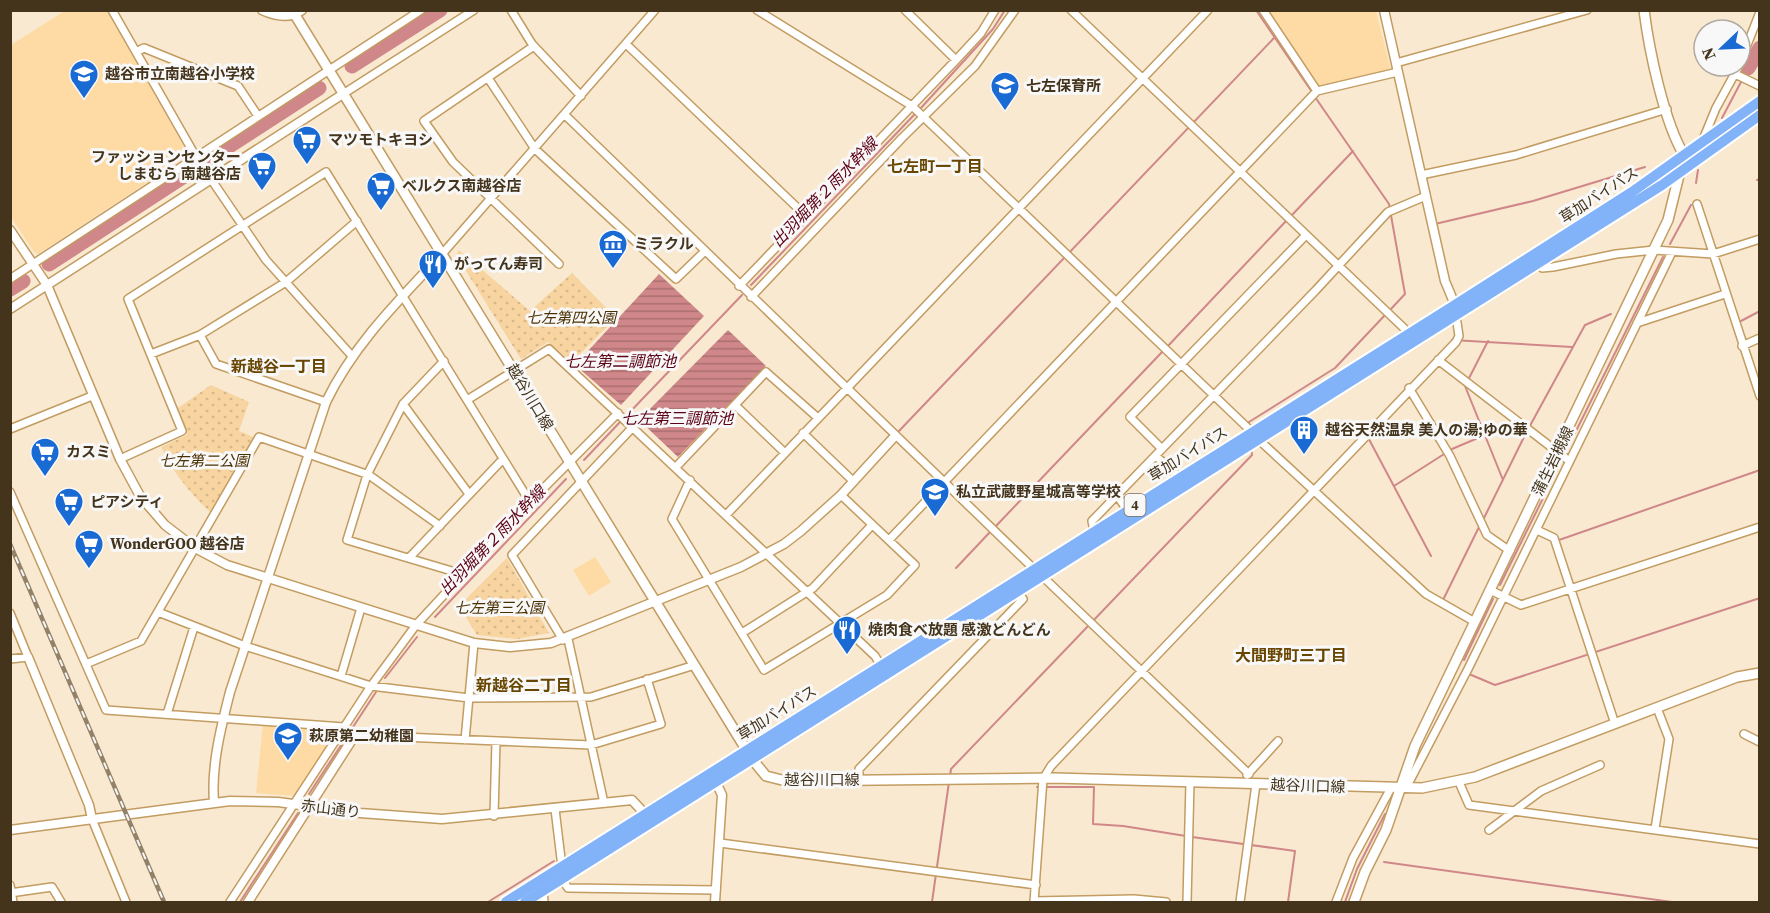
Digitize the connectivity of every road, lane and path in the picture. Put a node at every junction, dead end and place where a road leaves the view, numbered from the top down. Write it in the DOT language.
graph roads {
  1 [pos="112,10"];
  2 [pos="262,10"];
  3 [pos="421,10"];
  4 [pos="474,10"];
  5 [pos="511,10"];
  6 [pos="655,10"];
  7 [pos="757,10"];
  8 [pos="904,10"];
  9 [pos="995,10"];
  10 [pos="1015,10"];
  11 [pos="1071,10"];
  12 [pos="1208,10"];
  13 [pos="1263,10"];
  14 [pos="1384,10"];
  15 [pos="1587,10"];
  16 [pos="1644,10"];
  17 [pos="297,12"];
  18 [pos="1760,12"];
  19 [pos="1752,32"];
  20 [pos="626,44"];
  21 [pos="534,46"];
  22 [pos="136,52"];
  23 [pos="956,60"];
  24 [pos="1397,68"];
  25 [pos="329,70"];
  26 [pos="1143,77"];
  27 [pos="488,78"];
  28 [pos="1733,78"];
  29 [pos="1743,78"];
  30 [pos="1760,86"];
  31 [pos="1317,91"];
  32 [pos="343,94"];
  33 [pos="581,96"];
  34 [pos="1760,101"];
  35 [pos="912,106"];
  36 [pos="1667,109"];
  37 [pos="565,115"];
  38 [pos="1760,115"];
  39 [pos="258,116"];
  40 [pos="924,117"];
  41 [pos="1701,144"];
  42 [pos="536,149"];
  43 [pos="1684,155"];
  44 [pos="196,157"];
  45 [pos="1242,173"];
  46 [pos="1679,173"];
  47 [pos="1421,175"];
  48 [pos="211,178"];
  49 [pos="1426,196"];
  50 [pos="491,198"];
  51 [pos="1697,204"];
  52 [pos="1019,207"];
  53 [pos="806,216"];
  54 [pos="357,221"];
  55 [pos="243,224"];
  56 [pos="10,230"];
  57 [pos="1306,235"];
  58 [pos="1760,239"];
  59 [pos="1654,250"];
  60 [pos="704,252"];
  61 [pos="1672,252"];
  62 [pos="442,253"];
  63 [pos="1713,254"];
  64 [pos="1539,263"];
  65 [pos="33,264"];
  66 [pos="559,264"];
  67 [pos="1338,265"];
  68 [pos="10,279"];
  69 [pos="286,282"];
  70 [pos="46,285"];
  71 [pos="739,285"];
  72 [pos="1725,294"];
  73 [pos="403,296"];
  74 [pos="751,297"];
  75 [pos="1118,302"];
  76 [pos="10,309"];
  77 [pos="1455,310"];
  78 [pos="1637,323"];
  79 [pos="1409,333"];
  80 [pos="200,334"];
  81 [pos="1760,338"];
  82 [pos="1742,346"];
  83 [pos="151,354"];
  84 [pos="352,356"];
  85 [pos="1438,360"];
  86 [pos="444,361"];
  87 [pos="1183,365"];
  88 [pos="514,371"];
  89 [pos="1409,388"];
  90 [pos="846,389"];
  91 [pos="1215,395"];
  92 [pos="92,396"];
  93 [pos="1760,396"];
  94 [pos="467,400"];
  95 [pos="326,402"];
  96 [pos="403,404"];
  97 [pos="735,405"];
  98 [pos="618,413"];
  99 [pos="818,418"];
  100 [pos="633,427"];
  101 [pos="10,429"];
  102 [pos="803,433"];
  103 [pos="895,436"];
  104 [pos="1255,436"];
  105 [pos="1162,449"];
  106 [pos="784,453"];
  107 [pos="1557,453"];
  108 [pos="308,455"];
  109 [pos="1156,456"];
  110 [pos="120,459"];
  111 [pos="503,459"];
  112 [pos="1568,460"];
  113 [pos="569,462"];
  114 [pos="676,467"];
  115 [pos="367,475"];
  116 [pos="1179,477"];
  117 [pos="690,480"];
  118 [pos="853,481"];
  119 [pos="582,482"];
  120 [pos="944,483"];
  121 [pos="1314,489"];
  122 [pos="10,492"];
  123 [pos="469,494"];
  124 [pos="841,495"];
  125 [pos="1117,495"];
  126 [pos="530,502"];
  127 [pos="1127,510"];
  128 [pos="726,515"];
  129 [pos="872,525"];
  130 [pos="440,526"];
  131 [pos="1760,527"];
  132 [pos="1537,530"];
  133 [pos="1094,531"];
  134 [pos="889,540"];
  135 [pos="195,548"];
  136 [pos="1510,551"];
  137 [pos="767,554"];
  138 [pos="409,558"];
  139 [pos="1038,573"];
  140 [pos="462,574"];
  141 [pos="268,579"];
  142 [pos="709,580"];
  143 [pos="1490,590"];
  144 [pos="1571,590"];
  145 [pos="807,592"];
  146 [pos="1017,592"];
  147 [pos="1503,597"];
  148 [pos="656,602"];
  149 [pos="361,608"];
  150 [pos="158,612"];
  151 [pos="10,613"];
  152 [pos="1475,622"];
  153 [pos="840,623"];
  154 [pos="416,625"];
  155 [pos="194,627"];
  156 [pos="742,633"];
  157 [pos="565,639"];
  158 [pos="474,643"];
  159 [pos="245,646"];
  160 [pos="28,657"];
  161 [pos="10,659"];
  162 [pos="86,664"];
  163 [pos="695,665"];
  164 [pos="881,666"];
  165 [pos="1140,671"];
  166 [pos="1760,673"];
  167 [pos="341,676"];
  168 [pos="647,679"];
  169 [pos="371,686"];
  170 [pos="469,698"];
  171 [pos="581,698"];
  172 [pos="1657,708"];
  173 [pos="167,714"];
  174 [pos="223,717"];
  175 [pos="1615,724"];
  176 [pos="344,727"];
  177 [pos="1744,734"];
  178 [pos="355,735"];
  179 [pos="465,740"];
  180 [pos="1278,741"];
  181 [pos="496,742"];
  182 [pos="1760,742"];
  183 [pos="591,745"];
  184 [pos="749,755"];
  185 [pos="1600,765"];
  186 [pos="1249,774"];
  187 [pos="714,778"];
  188 [pos="1043,779"];
  189 [pos="859,780"];
  190 [pos="1190,782"];
  191 [pos="1459,782"];
  192 [pos="1239,783"];
  193 [pos="1256,784"];
  194 [pos="1399,788"];
  195 [pos="214,802"];
  196 [pos="604,803"];
  197 [pos="295,804"];
  198 [pos="310,807"];
  199 [pos="555,809"];
  200 [pos="1514,810"];
  201 [pos="645,814"];
  202 [pos="494,816"];
  203 [pos="92,819"];
  204 [pos="1655,829"];
  205 [pos="10,830"];
  206 [pos="1489,830"];
  207 [pos="720,843"];
  208 [pos="1760,844"];
  209 [pos="562,867"];
  210 [pos="562,879"];
  211 [pos="1036,885"];
  212 [pos="11,890"];
  213 [pos="543,890"];
  214 [pos="716,890"];
  215 [pos="1034,902"];
  216 [pos="13,903"];
  217 [pos="61,903"];
  218 [pos="126,903"];
  219 [pos="230,903"];
  220 [pos="248,903"];
  221 [pos="506,903"];
  222 [pos="525,903"];
  223 [pos="544,903"];
  224 [pos="715,903"];
  225 [pos="1166,903"];
  226 [pos="1187,903"];
  227 [pos="1240,903"];
  228 [pos="1336,903"];
  229 [pos="1354,903"];
  1 -- 22 [label="street"];
  2 -- 17 [label="street"];
  3 -- 25 [label="street"];
  4 -- 32 [label="street"];
  5 -- 21 [label="street"];
  6 -- 20 [label="street"];
  7 -- 35 [label="street"];
  8 -- 23 [label="street"];
  9 -- 23 [label="street"];
  10 -- 40 [label="street"];
  11 -- 26 [label="street"];
  12 -- 26 [label="street"];
  13 -- 31 [label="street"];
  14 -- 24 [label="street"];
  15 -- 24 [label="street"];
  16 -- 36 [label="main road"];
  17 -- 25 [label="main road, 越谷川口線"];
  18 -- 19 [label="street"];
  20 -- 33 [label="street"];
  20 -- 53 [label="street"];
  21 -- 27 [label="street"];
  21 -- 33 [label="street"];
  22 -- 39 [label="street"];
  22 -- 44 [label="street"];
  23 -- 35 [label="street"];
  24 -- 31 [label="street"];
  24 -- 47 [label="street"];
  25 -- 32 [label="main road, 越谷川口線"];
  25 -- 39 [label="street"];
  26 -- 45 [label="street"];
  26 -- 52 [label="street"];
  27 -- 42 [label="street"];
  27 -- 50 [label="street"];
  28 -- 41 [label="street"];
  29 -- 30 [label="street"];
  31 -- 45 [label="street"];
  32 -- 48 [label="street"];
  32 -- 62 [label="main road, 越谷川口線"];
  33 -- 37 [label="street"];
  34 -- 41 [label="highway, 草加バイパス / 4"];
  35 -- 40 [label="street"];
  35 -- 53 [label="street"];
  36 -- 43 [label="main road"];
  36 -- 47 [label="street"];
  37 -- 42 [label="street"];
  37 -- 60 [label="street"];
  38 -- 46 [label="highway, 草加バイパス / 4"];
  39 -- 44 [label="street"];
  40 -- 52 [label="street"];
  40 -- 74 [label="street"];
  41 -- 43 [label="highway, 草加バイパス / 4"];
  42 -- 50 [label="street"];
  42 -- 60 [label="street"];
  43 -- 46 [label="main road, 蒲生岩槻線"];
  43 -- 77 [label="highway, 草加バイパス / 4"];
  44 -- 48 [label="street"];
  44 -- 65 [label="street"];
  45 -- 57 [label="street"];
  45 -- 75 [label="street"];
  46 -- 59 [label="main road, 蒲生岩槻線"];
  46 -- 64 [label="highway, 草加バイパス / 4"];
  47 -- 49 [label="street"];
  48 -- 55 [label="street"];
  48 -- 70 [label="street"];
  49 -- 67 [label="street"];
  49 -- 77 [label="street"];
  50 -- 62 [label="street"];
  50 -- 66 [label="street"];
  51 -- 63 [label="street"];
  52 -- 75 [label="street"];
  52 -- 90 [label="street"];
  53 -- 71 [label="street"];
  54 -- 55 [label="street"];
  54 -- 69 [label="street"];
  54 -- 73 [label="street"];
  55 -- 69 [label="street"];
  55 -- 83 [label="street"];
  56 -- 65 [label="street"];
  57 -- 67 [label="street"];
  57 -- 87 [label="street"];
  58 -- 63 [label="street"];
  59 -- 61 [label="street"];
  59 -- 64 [label="street"];
  59 -- 107 [label="main road, 蒲生岩槻線"];
  60 -- 71 [label="street"];
  61 -- 63 [label="street"];
  61 -- 78 [label="street"];
  62 -- 73 [label="street"];
  62 -- 88 [label="main road, 越谷川口線"];
  63 -- 72 [label="street"];
  64 -- 77 [label="highway, 草加バイパス / 4"];
  65 -- 68 [label="street"];
  65 -- 70 [label="street"];
  67 -- 79 [label="street"];
  67 -- 91 [label="street"];
  69 -- 80 [label="street"];
  69 -- 84 [label="street"];
  70 -- 76 [label="street"];
  70 -- 92 [label="street"];
  71 -- 74 [label="street"];
  72 -- 78 [label="street"];
  72 -- 82 [label="street"];
  73 -- 84 [label="street"];
  73 -- 86 [label="street"];
  74 -- 90 [label="street"];
  75 -- 87 [label="street"];
  75 -- 120 [label="street"];
  77 -- 79 [label="highway, 草加バイパス / 4"];
  77 -- 85 [label="street"];
  77 -- 104 [label="highway, 草加バイパス / 4"];
  78 -- 112 [label="street"];
  79 -- 104 [label="highway, 草加バイパス / 4"];
  80 -- 83 [label="street"];
  80 -- 95 [label="street"];
  81 -- 82 [label="street"];
  82 -- 93 [label="street"];
  83 -- 110 [label="street"];
  84 -- 95 [label="street"];
  85 -- 89 [label="street"];
  85 -- 107 [label="street"];
  86 -- 94 [label="street"];
  86 -- 96 [label="street"];
  87 -- 91 [label="street"];
  87 -- 105 [label="street"];
  88 -- 94 [label="street"];
  88 -- 98 [label="street"];
  88 -- 113 [label="main road, 越谷川口線"];
  89 -- 121 [label="street"];
  89 -- 136 [label="street"];
  90 -- 99 [label="street"];
  90 -- 103 [label="street"];
  91 -- 104 [label="street"];
  91 -- 105 [label="street"];
  92 -- 101 [label="street"];
  92 -- 110 [label="street"];
  94 -- 111 [label="street"];
  95 -- 108 [label="street"];
  96 -- 115 [label="street"];
  96 -- 123 [label="street"];
  97 -- 99 [label="street"];
  97 -- 106 [label="street"];
  97 -- 114 [label="street"];
  98 -- 100 [label="street"];
  98 -- 113 [label="street"];
  99 -- 102 [label="street"];
  100 -- 114 [label="street"];
  100 -- 119 [label="street"];
  102 -- 106 [label="street"];
  102 -- 118 [label="street"];
  103 -- 118 [label="street"];
  103 -- 120 [label="street"];
  104 -- 116 [label="highway, 草加バイパス / 4"];
  104 -- 121 [label="street"];
  104 -- 139 [label="highway, 草加バイパス / 4"];
  105 -- 109 [label="street"];
  106 -- 128 [label="street"];
  107 -- 112 [label="street"];
  107 -- 136 [label="main road, 蒲生岩槻線"];
  108 -- 115 [label="street"];
  108 -- 135 [label="street"];
  108 -- 141 [label="street"];
  109 -- 116 [label="street"];
  109 -- 125 [label="street"];
  110 -- 135 [label="street"];
  111 -- 123 [label="street"];
  111 -- 126 [label="street"];
  112 -- 132 [label="street"];
  113 -- 119 [label="main road, 越谷川口線"];
  113 -- 126 [label="street"];
  114 -- 117 [label="street"];
  115 -- 130 [label="street"];
  115 -- 138 [label="street"];
  116 -- 127 [label="highway, 草加バイパス / 4"];
  117 -- 128 [label="street"];
  117 -- 142 [label="street"];
  118 -- 124 [label="street"];
  119 -- 148 [label="main road, 越谷川口線"];
  119 -- 157 [label="street"];
  120 -- 134 [label="street"];
  120 -- 139 [label="street"];
  121 -- 152 [label="street"];
  121 -- 165 [label="street"];
  122 -- 162 [label="street"];
  123 -- 130 [label="street"];
  124 -- 129 [label="street"];
  124 -- 137 [label="street"];
  125 -- 127 [label="street"];
  125 -- 133 [label="street"];
  126 -- 140 [label="street"];
  127 -- 133 [label="highway, 草加バイパス / 4"];
  128 -- 137 [label="street"];
  129 -- 134 [label="street"];
  129 -- 145 [label="street"];
  130 -- 138 [label="street"];
  131 -- 144 [label="street"];
  132 -- 144 [label="street"];
  132 -- 147 [label="street"];
  133 -- 139 [label="highway, 草加バイパス / 4"];
  134 -- 153 [label="street"];
  135 -- 141 [label="street"];
  135 -- 150 [label="street"];
  136 -- 143 [label="main road, 蒲生岩槻線"];
  137 -- 142 [label="street"];
  137 -- 145 [label="street"];
  138 -- 140 [label="street"];
  139 -- 146 [label="highway, 草加バイパス / 4"];
  139 -- 164 [label="highway, 草加バイパス / 4"];
  139 -- 165 [label="street"];
  140 -- 154 [label="street"];
  141 -- 149 [label="street"];
  141 -- 159 [label="street"];
  142 -- 148 [label="street"];
  142 -- 156 [label="street"];
  143 -- 147 [label="street"];
  143 -- 152 [label="main road, 蒲生岩槻線"];
  144 -- 147 [label="street"];
  144 -- 175 [label="street"];
  145 -- 153 [label="street"];
  145 -- 156 [label="street"];
  146 -- 184 [label="highway, 草加バイパス / 4"];
  146 -- 189 [label="street"];
  147 -- 194 [label="street"];
  148 -- 157 [label="street"];
  148 -- 163 [label="main road, 越谷川口線"];
  149 -- 154 [label="street"];
  149 -- 167 [label="street"];
  150 -- 155 [label="street"];
  150 -- 162 [label="street"];
  151 -- 160 [label="street"];
  152 -- 194 [label="main road, 蒲生岩槻線"];
  153 -- 156 [label="street"];
  153 -- 164 [label="street"];
  154 -- 158 [label="street"];
  154 -- 169 [label="street"];
  155 -- 159 [label="street"];
  155 -- 173 [label="street"];
  157 -- 158 [label="street"];
  157 -- 171 [label="street"];
  158 -- 170 [label="street"];
  159 -- 167 [label="street"];
  159 -- 174 [label="street"];
  160 -- 161 [label="street"];
  160 -- 203 [label="street"];
  162 -- 173 [label="street"];
  163 -- 168 [label="street"];
  163 -- 184 [label="main road, 越谷川口線"];
  164 -- 184 [label="highway, 草加バイパス / 4"];
  165 -- 186 [label="street"];
  165 -- 188 [label="street"];
  166 -- 172 [label="main road, 越谷川口線"];
  167 -- 169 [label="street"];
  168 -- 171 [label="street"];
  168 -- 183 [label="street"];
  169 -- 170 [label="street"];
  169 -- 176 [label="street"];
  170 -- 171 [label="street"];
  170 -- 179 [label="street"];
  171 -- 183 [label="street"];
  172 -- 175 [label="main road, 越谷川口線"];
  172 -- 204 [label="street"];
  173 -- 174 [label="street"];
  174 -- 176 [label="street"];
  174 -- 195 [label="street"];
  175 -- 191 [label="main road, 越谷川口線"];
  176 -- 197 [label="street"];
  177 -- 182 [label="street"];
  178 -- 179 [label="street"];
  178 -- 198 [label="street"];
  179 -- 181 [label="street"];
  180 -- 186 [label="street"];
  181 -- 183 [label="street"];
  181 -- 202 [label="street"];
  183 -- 196 [label="street"];
  184 -- 187 [label="highway, 草加バイパス / 4"];
  184 -- 189 [label="main road, 越谷川口線"];
  185 -- 200 [label="street"];
  186 -- 192 [label="street"];
  187 -- 201 [label="highway, 草加バイパス / 4"];
  187 -- 207 [label="street"];
  187 -- 210 [label="highway, 草加バイパス / 4"];
  188 -- 189 [label="main road, 越谷川口線"];
  188 -- 190 [label="main road, 越谷川口線"];
  188 -- 211 [label="street"];
  190 -- 192 [label="main road, 越谷川口線"];
  190 -- 226 [label="street"];
  191 -- 194 [label="main road, 越谷川口線"];
  191 -- 200 [label="street"];
  192 -- 193 [label="main road, 越谷川口線"];
  193 -- 194 [label="main road, 越谷川口線"];
  193 -- 227 [label="street"];
  194 -- 228 [label="street"];
  194 -- 229 [label="main road, 蒲生岩槻線"];
  195 -- 197 [label="street, 赤山通り"];
  195 -- 203 [label="street, 赤山通り"];
  196 -- 199 [label="street, 赤山通り"];
  196 -- 201 [label="street, 赤山通り"];
  197 -- 198 [label="street, 赤山通り"];
  197 -- 219 [label="street"];
  198 -- 202 [label="street, 赤山通り"];
  198 -- 220 [label="street"];
  199 -- 202 [label="street, 赤山通り"];
  199 -- 209 [label="street"];
  200 -- 204 [label="street"];
  200 -- 206 [label="street"];
  201 -- 209 [label="highway, 草加バイパス / 4"];
  203 -- 205 [label="street, 赤山通り"];
  203 -- 218 [label="street"];
  204 -- 208 [label="street"];
  207 -- 211 [label="street"];
  207 -- 214 [label="street"];
  209 -- 221 [label="highway, 草加バイパス / 4"];
  210 -- 213 [label="highway, 草加バイパス / 4"];
  210 -- 214 [label="street"];
  211 -- 215 [label="street"];
  212 -- 216 [label="street"];
  212 -- 217 [label="street"];
  213 -- 222 [label="highway, 草加バイパス / 4"];
  213 -- 223 [label="street"];
  214 -- 224 [label="street"];
  215 -- 225 [label="street"];
}
